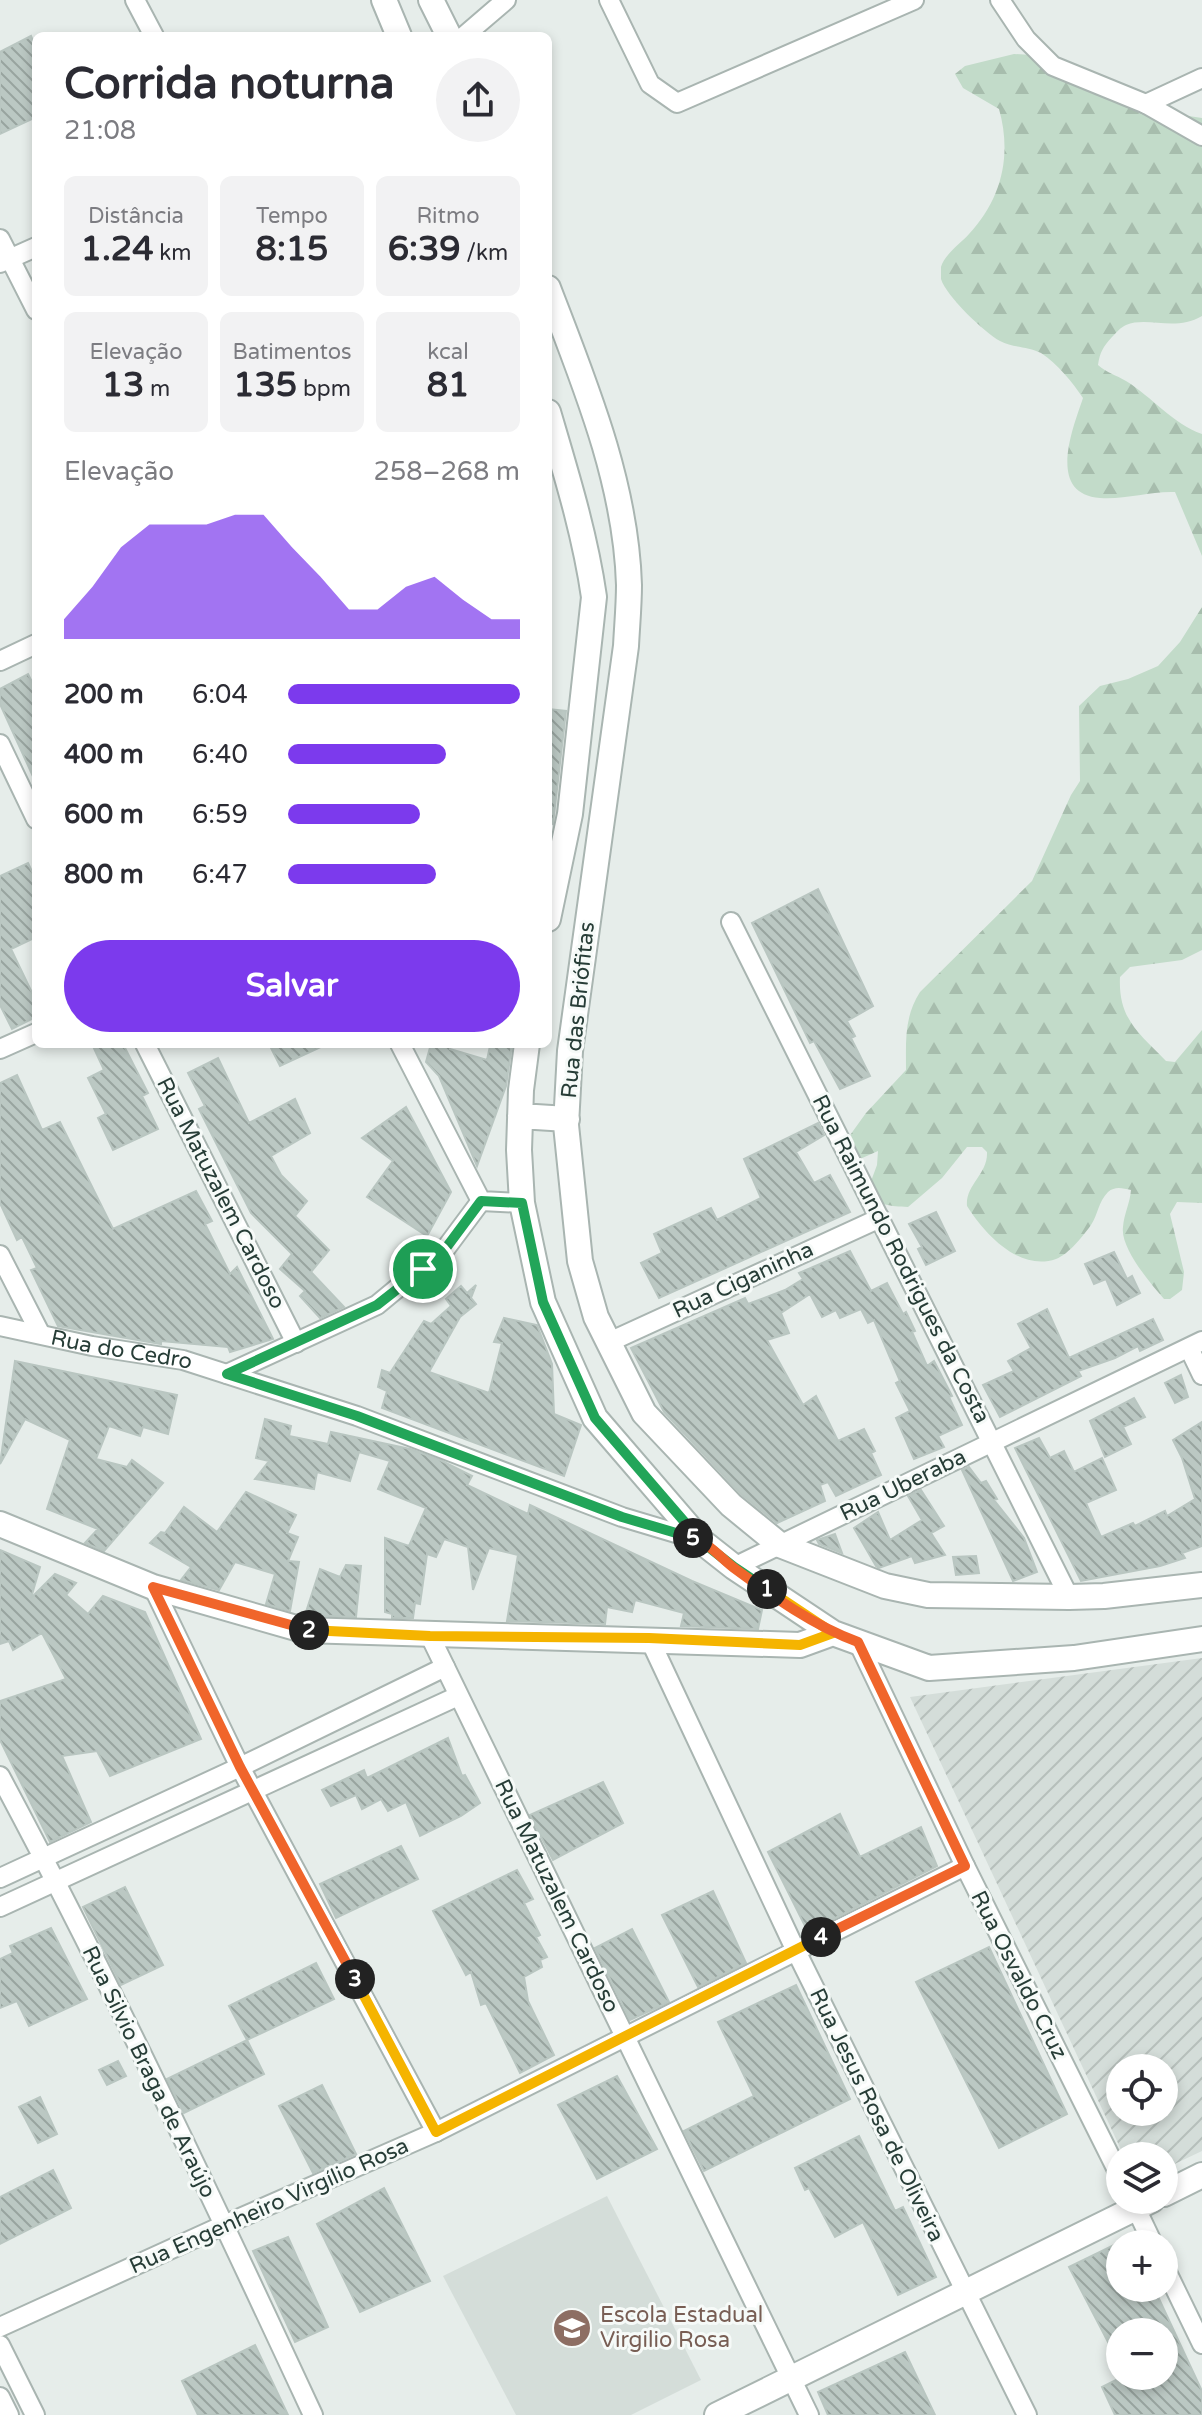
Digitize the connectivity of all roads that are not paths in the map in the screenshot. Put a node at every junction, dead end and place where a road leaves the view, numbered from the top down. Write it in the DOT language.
graph roads {
  1 [pos="135,0"];
  2 [pos="384,0"];
  3 [pos="431,0"];
  4 [pos="506,0"];
  5 [pos="609,0"];
  6 [pos="914,0"];
  7 [pos="1000,0"];
  8 [pos="152,32"];
  9 [pos="397,32"];
  10 [pos="447,32"];
  11 [pos="469,32"];
  12 [pos="1202,78"];
  13 [pos="1146,104"];
  14 [pos="1202,136"];
  15 [pos="0,239"];
  16 [pos="32,249"];
  17 [pos="5,261"];
  18 [pos="552,299"];
  19 [pos="32,304"];
  20 [pos="552,426"];
  21 [pos="32,646"];
  22 [pos="0,661"];
  23 [pos="0,744"];
  24 [pos="32,811"];
  25 [pos="552,900"];
  26 [pos="731,922"];
  27 [pos="32,1035"];
  28 [pos="147,1048"];
  29 [pos="402,1048"];
  30 [pos="527,1048"];
  31 [pos="0,1049"];
  32 [pos="520,1116"];
  33 [pos="567,1119"];
  34 [pos="481,1201"];
  35 [pos="522,1203"];
  36 [pos="880,1218"];
  37 [pos="0,1255"];
  38 [pos="0,1326"];
  39 [pos="40,1333"];
  40 [pos="296,1343"];
  41 [pos="607,1343"];
  42 [pos="1195,1344"];
  43 [pos="227,1374"];
  44 [pos="1202,1375"];
  45 [pos="993,1442"];
  46 [pos="0,1524"];
  47 [pos="701,1541"];
  48 [pos="780,1545"];
  49 [pos="734,1567"];
  50 [pos="1202,1585"];
  51 [pos="153,1587"];
  52 [pos="1069,1597"];
  53 [pos="833,1633"];
  54 [pos="430,1636"];
  55 [pos="649,1638"];
  56 [pos="1202,1639"];
  57 [pos="858,1642"];
  58 [pos="445,1667"];
  59 [pos="458,1696"];
  60 [pos="240,1767"];
  61 [pos="0,1776"];
  62 [pos="252,1789"];
  63 [pos="44,1857"];
  64 [pos="965,1866"];
  65 [pos="0,1878"];
  66 [pos="56,1882"];
  67 [pos="0,1907"];
  68 [pos="795,1949"];
  69 [pos="626,2036"];
  70 [pos="436,2132"];
  71 [pos="1106,2148"];
  72 [pos="1202,2175"];
  73 [pos="1178,2187"];
  74 [pos="1118,2214"];
  75 [pos="224,2225"];
  76 [pos="964,2292"];
  77 [pos="1178,2295"];
  78 [pos="0,2327"];
  79 [pos="1202,2344"];
  80 [pos="0,2345"];
  81 [pos="791,2378"];
  82 [pos="0,2397"];
  83 [pos="9,2415"];
  84 [pos="35,2415"];
  85 [pos="313,2415"];
  86 [pos="717,2415"];
  87 [pos="809,2415"];
  88 [pos="1027,2415"];
  1 -- 8 [label="street"];
  2 -- 9 [label="street"];
  3 -- 10 [label="street"];
  4 -- 11 [label="street"];
  5 -- 6 [label="street"];
  7 -- 13 [label="street"];
  12 -- 13 [label="street"];
  13 -- 14 [label="street"];
  15 -- 17 [label="street"];
  16 -- 17 [label="street"];
  17 -- 19 [label="street"];
  18 -- 33 [label="street, Rua das Briófitas"];
  20 -- 25 [label="street, Rua das Briófitas"];
  21 -- 22 [label="street"];
  23 -- 24 [label="street"];
  26 -- 36 [label="street, Rua Raimundo Rodrigues da Costa"];
  27 -- 31 [label="street"];
  28 -- 40 [label="street, Rua Matuzalem Cardoso"];
  29 -- 34 [label="street"];
  30 -- 32 [label="street"];
  32 -- 33 [label="street"];
  32 -- 35 [label="street"];
  33 -- 41 [label="street, Rua das Briófitas"];
  34 -- 35 [label="street"];
  34 -- 40 [label="street"];
  35 -- 47 [label="street"];
  36 -- 41 [label="street, Rua Ciganinha"];
  36 -- 45 [label="street, Rua Raimundo Rodrigues da Costa"];
  37 -- 39 [label="street"];
  38 -- 39 [label="street, Rua do Cedro"];
  39 -- 43 [label="street, Rua do Cedro"];
  40 -- 43 [label="street"];
  41 -- 48 [label="street, Rua das Briófitas"];
  42 -- 44 [label="street"];
  42 -- 45 [label="street, Rua Uberaba"];
  43 -- 47 [label="street, Rua do Cedro"];
  45 -- 48 [label="street, Rua Uberaba"];
  45 -- 52 [label="street, Rua Raimundo Rodrigues da Costa"];
  46 -- 51 [label="street"];
  47 -- 49 [label="street, Rua do Cedro"];
  48 -- 49 [label="street, Rua Uberaba"];
  48 -- 52 [label="street, Rua das Briófitas"];
  49 -- 53 [label="street, Rua do Cedro"];
  50 -- 52 [label="street, Rua das Briófitas"];
  51 -- 54 [label="street"];
  51 -- 60 [label="street"];
  53 -- 55 [label="street"];
  53 -- 57 [label="street, Rua do Cedro"];
  54 -- 55 [label="street"];
  54 -- 58 [label="street, Rua Matuzalem Cardoso"];
  55 -- 68 [label="street, Rua Jesus Rosa de Oliveira"];
  56 -- 57 [label="street, Rua do Cedro"];
  57 -- 64 [label="street, Rua Osvaldo Cruz"];
  58 -- 59 [label="street, Rua Matuzalem Cardoso"];
  58 -- 60 [label="street"];
  59 -- 62 [label="street"];
  59 -- 69 [label="street, Rua Matuzalem Cardoso"];
  60 -- 62 [label="street"];
  60 -- 63 [label="street"];
  61 -- 63 [label="street, Rua Silvio Braga de Araújo"];
  62 -- 66 [label="street"];
  62 -- 70 [label="street"];
  63 -- 65 [label="street"];
  63 -- 66 [label="street, Rua Silvio Braga de Araújo"];
  64 -- 68 [label="street, Rua Engenheiro Virgílio Rosa"];
  64 -- 71 [label="street, Rua Osvaldo Cruz"];
  66 -- 67 [label="street"];
  66 -- 75 [label="street, Rua Silvio Braga de Araújo"];
  68 -- 69 [label="street, Rua Engenheiro Virgílio Rosa"];
  68 -- 76 [label="street, Rua Jesus Rosa de Oliveira"];
  69 -- 70 [label="street, Rua Engenheiro Virgílio Rosa"];
  69 -- 81 [label="street, Rua Matuzalem Cardoso"];
  70 -- 75 [label="street, Rua Engenheiro Virgílio Rosa"];
  72 -- 73 [label="street"];
  74 -- 76 [label="street"];
  75 -- 78 [label="street, Rua Engenheiro Virgílio Rosa"];
  75 -- 85 [label="street, Rua Silvio Braga de Araújo"];
  76 -- 81 [label="street"];
  76 -- 88 [label="street, Rua Jesus Rosa de Oliveira"];
  77 -- 79 [label="street"];
  80 -- 84 [label="street"];
  81 -- 86 [label="street"];
  81 -- 87 [label="street, Rua Matuzalem Cardoso"];
  82 -- 83 [label="street"];
}
